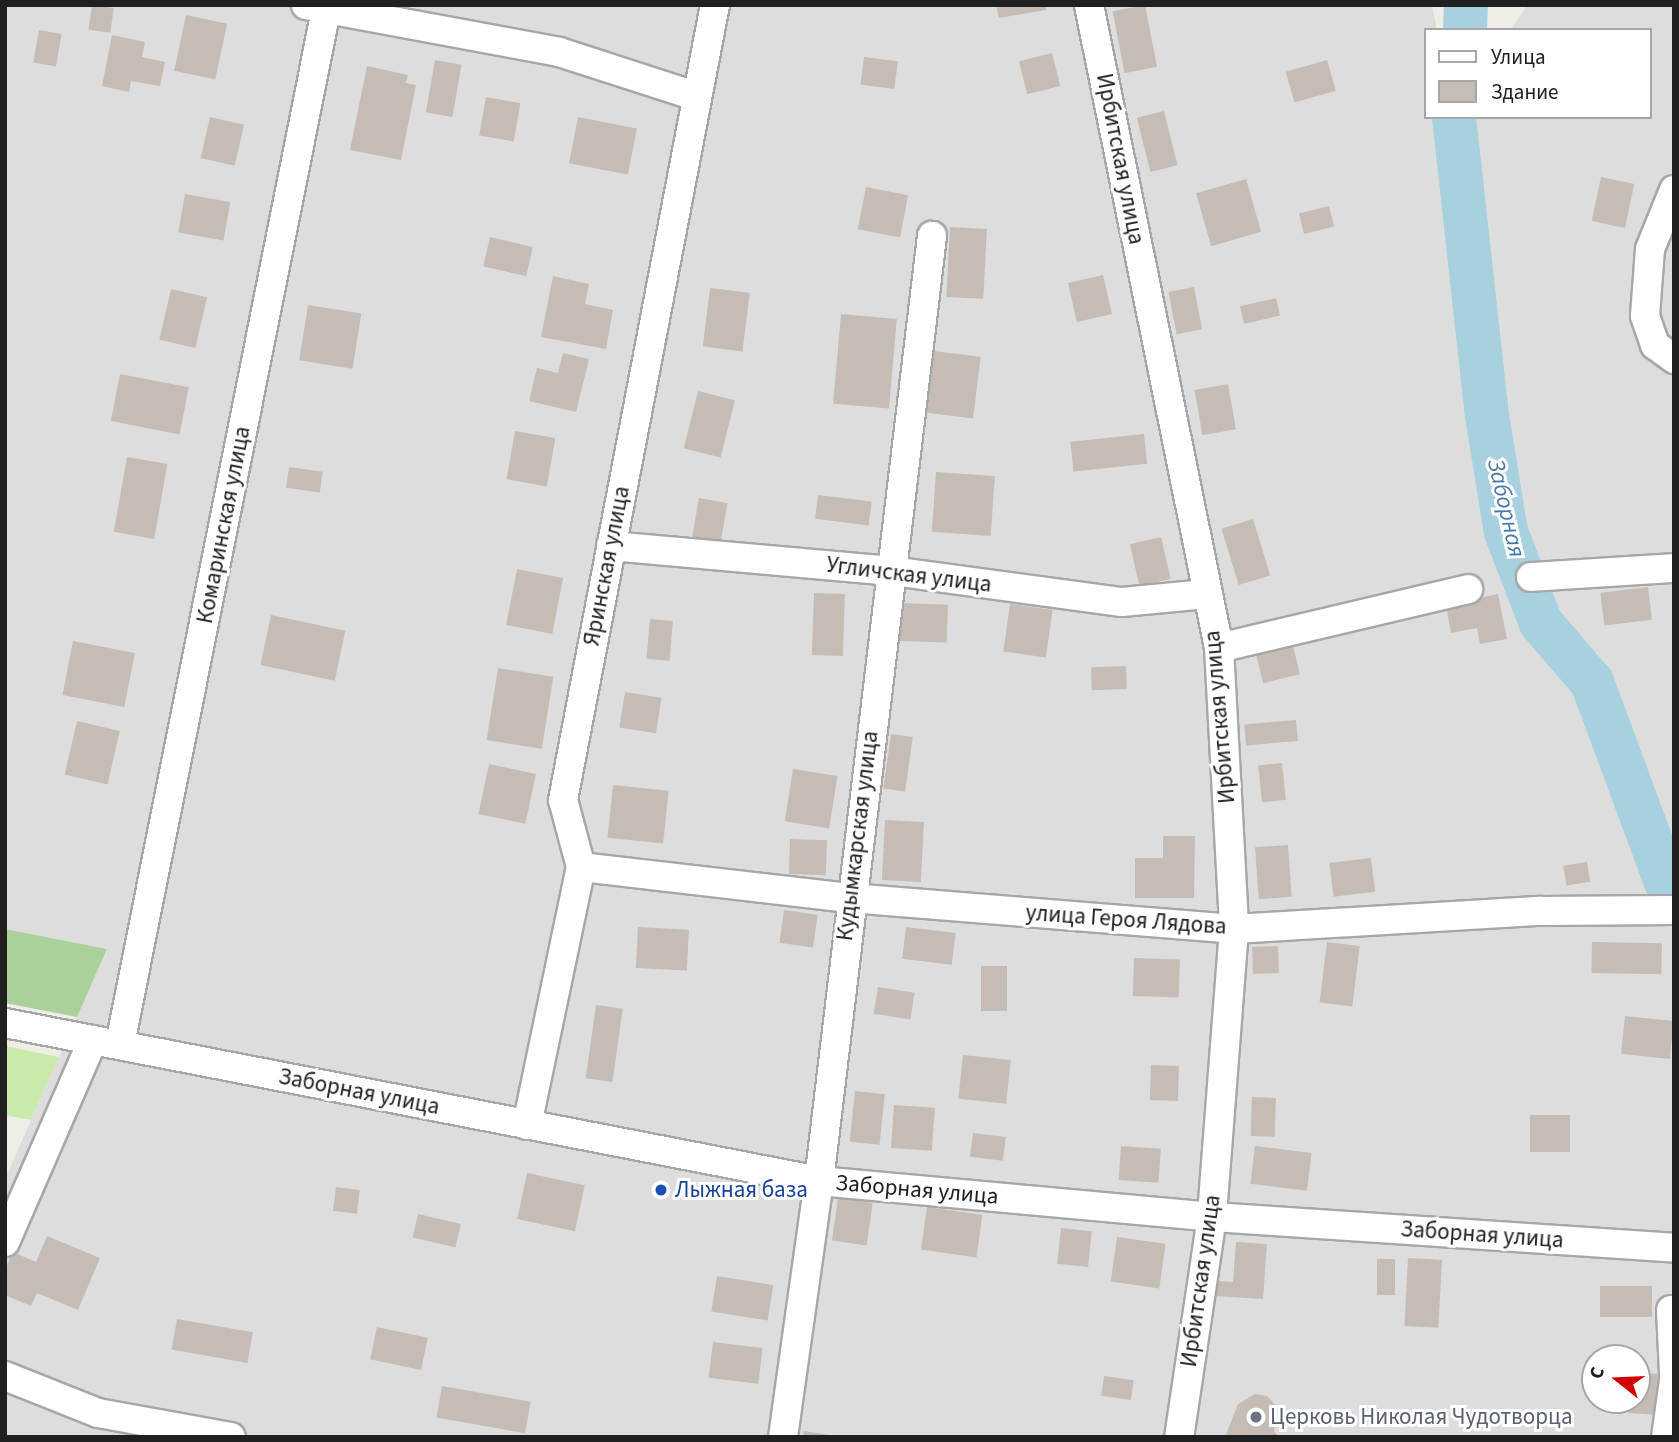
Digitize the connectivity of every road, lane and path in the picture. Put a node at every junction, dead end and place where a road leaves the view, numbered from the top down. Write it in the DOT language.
graph roads {
  1 [pos="715,5"];
  2 [pos="1089,5"];
  3 [pos="320,7"];
  4 [pos="695,96"];
  5 [pos="1674,190"];
  6 [pos="932,236"];
  7 [pos="1674,359"];
  8 [pos="611,546"];
  9 [pos="1674,568"];
  10 [pos="891,571"];
  11 [pos="1531,577"];
  12 [pos="1468,589"];
  13 [pos="1207,594"];
  14 [pos="1219,648"];
  15 [pos="581,867"];
  16 [pos="850,898"];
  17 [pos="1674,911"];
  18 [pos="1234,929"];
  19 [pos="5,1023"];
  20 [pos="107,1042"];
  21 [pos="527,1125"];
  22 [pos="819,1181"];
  23 [pos="1212,1217"];
  24 [pos="5,1242"];
  25 [pos="1674,1248"];
  26 [pos="1671,1310"];
  27 [pos="1674,1374"];
  28 [pos="5,1376"];
  29 [pos="1674,1381"];
  30 [pos="230,1437"];
  31 [pos="783,1437"];
  32 [pos="1180,1437"];
  33 [pos="1666,1437"];
  1 -- 4 [label="street, Яринская улица"];
  2 -- 13 [label="street, Ирбитская улица"];
  3 -- 4 [label="street"];
  3 -- 20 [label="street, Комаринская улица"];
  4 -- 8 [label="street, Яринская улица"];
  5 -- 7 [label="street"];
  6 -- 10 [label="street, Кудымкарская улица"];
  8 -- 10 [label="street, Угличская улица"];
  8 -- 15 [label="street, Яринская улица"];
  9 -- 11 [label="street"];
  10 -- 13 [label="street, Угличская улица"];
  10 -- 16 [label="street, Кудымкарская улица"];
  12 -- 14 [label="street"];
  13 -- 14 [label="street, Ирбитская улица"];
  14 -- 18 [label="street, Ирбитская улица"];
  15 -- 16 [label="street, улица Героя Лядова"];
  15 -- 21 [label="street, Яринская улица"];
  16 -- 18 [label="street, улица Героя Лядова"];
  16 -- 22 [label="street, Кудымкарская улица"];
  17 -- 18 [label="street, улица Героя Лядова"];
  18 -- 23 [label="street, Ирбитская улица"];
  19 -- 20 [label="street, Заборная улица"];
  20 -- 21 [label="street, Заборная улица"];
  20 -- 24 [label="street, Комаринская улица"];
  21 -- 22 [label="street, Заборная улица"];
  22 -- 23 [label="street, Заборная улица"];
  22 -- 31 [label="street, Кудымкарская улица"];
  23 -- 25 [label="street, Заборная улица"];
  23 -- 32 [label="street, Ирбитская улица"];
  26 -- 27 [label="street"];
  28 -- 30 [label="street"];
  29 -- 33 [label="street"];
}
